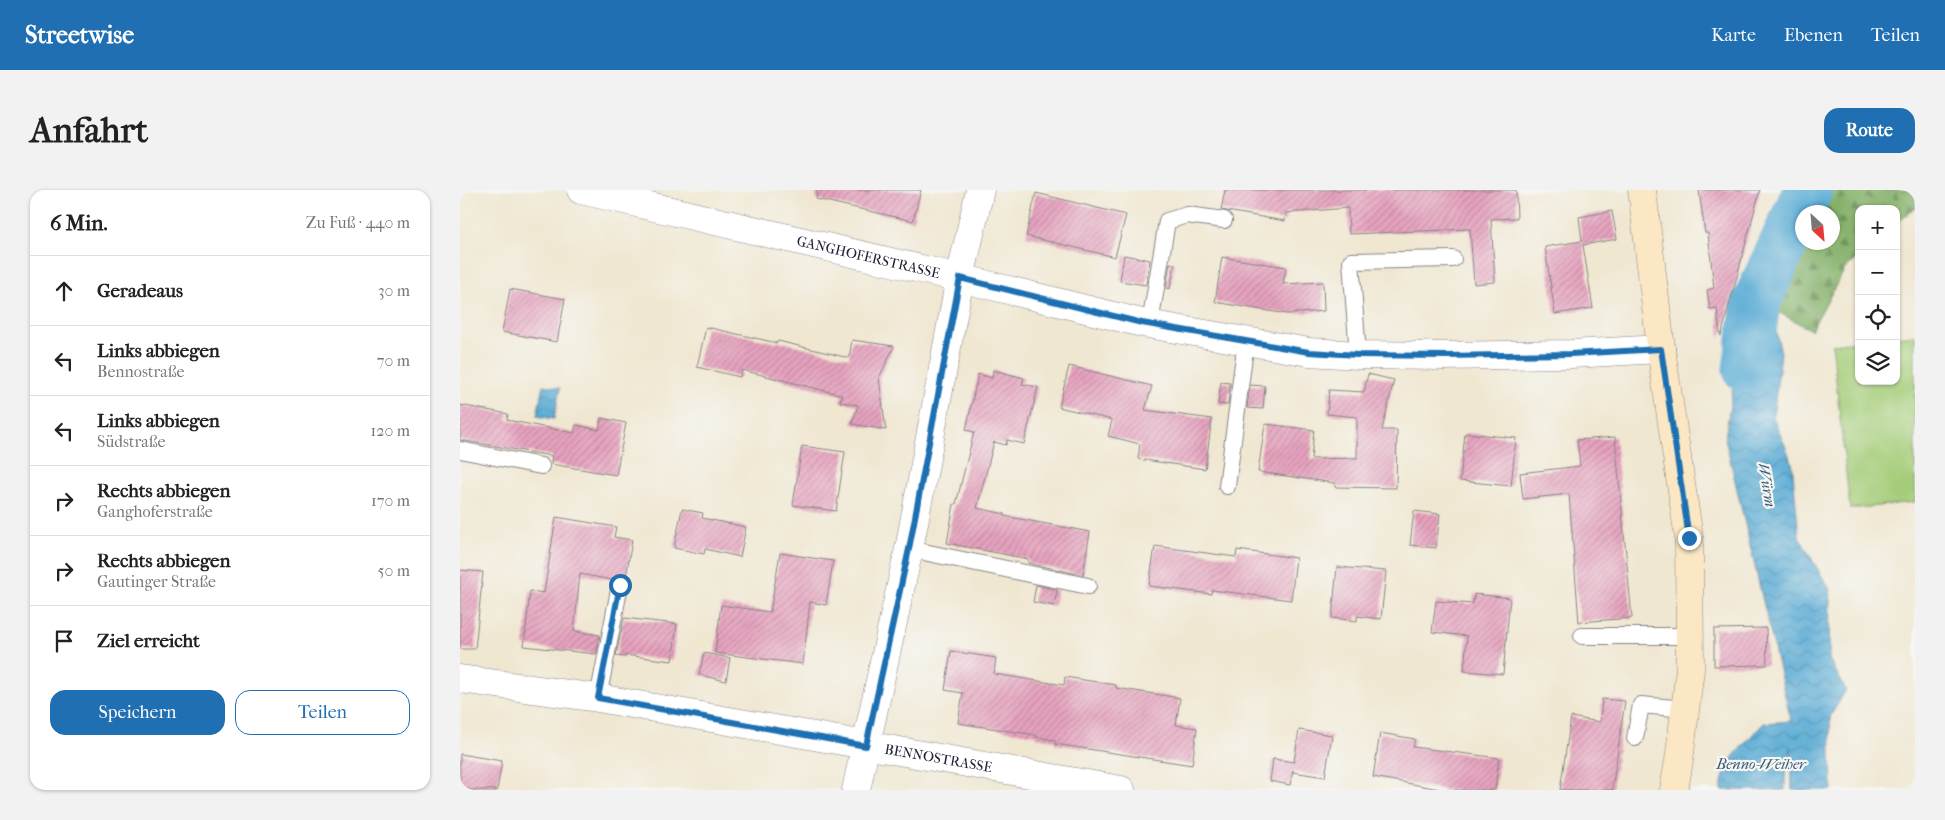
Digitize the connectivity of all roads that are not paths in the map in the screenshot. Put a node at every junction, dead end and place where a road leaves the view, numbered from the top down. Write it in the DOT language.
graph roads {
  1 [pos="582,190"];
  2 [pos="980,190"];
  3 [pos="1642,190"];
  4 [pos="1224,220"];
  5 [pos="1453,259"];
  6 [pos="960,278"];
  7 [pos="1150,324"];
  8 [pos="1246,341"];
  9 [pos="1661,349"];
  10 [pos="1358,355"];
  11 [pos="460,450"];
  12 [pos="541,466"];
  13 [pos="1226,486"];
  14 [pos="909,549"];
  15 [pos="620,585"];
  16 [pos="1088,586"];
  17 [pos="1582,636"];
  18 [pos="1690,636"];
  19 [pos="460,679"];
  20 [pos="598,698"];
  21 [pos="1686,709"];
  22 [pos="1635,738"];
  23 [pos="866,746"];
  24 [pos="856,790"];
  25 [pos="1121,790"];
  26 [pos="1674,790"];
  1 -- 6 [label="street, GANGHOFERSTRASSE"];
  2 -- 6 [label="street"];
  3 -- 9 [label="main road"];
  4 -- 7 [label="lane"];
  5 -- 10 [label="lane"];
  6 -- 7 [label="street, GANGHOFERSTRASSE"];
  6 -- 14 [label="street"];
  7 -- 8 [label="street, GANGHOFERSTRASSE"];
  8 -- 10 [label="street, GANGHOFERSTRASSE"];
  8 -- 13 [label="lane"];
  9 -- 10 [label="street, GANGHOFERSTRASSE"];
  9 -- 18 [label="main road"];
  11 -- 12 [label="lane"];
  14 -- 16 [label="lane"];
  14 -- 23 [label="street"];
  15 -- 20 [label="lane"];
  17 -- 18 [label="lane"];
  18 -- 21 [label="main road"];
  19 -- 20 [label="street, BENNOSTRASSE"];
  20 -- 23 [label="street, BENNOSTRASSE"];
  21 -- 22 [label="lane"];
  21 -- 26 [label="main road"];
  23 -- 24 [label="street"];
  23 -- 25 [label="street, BENNOSTRASSE"];
}
